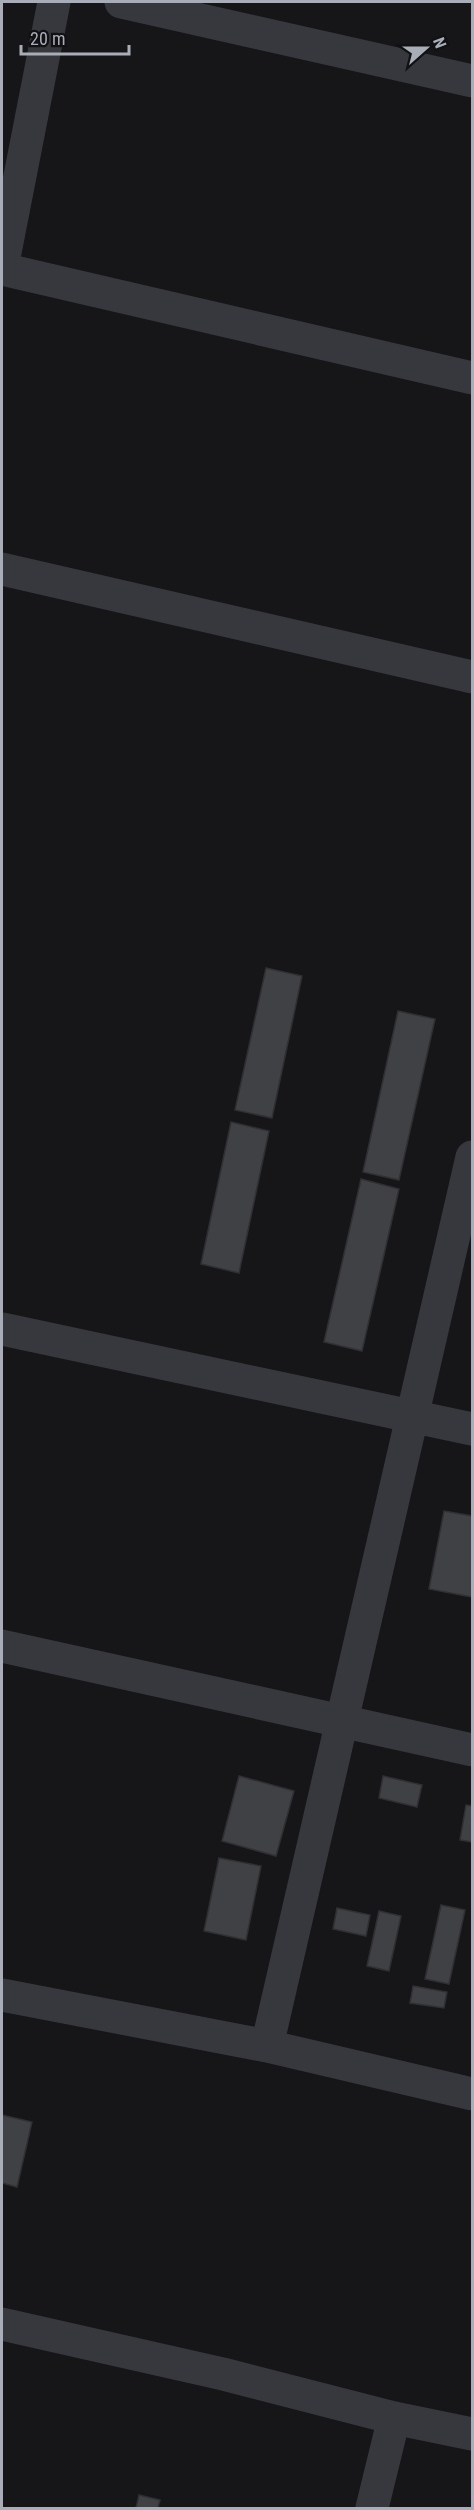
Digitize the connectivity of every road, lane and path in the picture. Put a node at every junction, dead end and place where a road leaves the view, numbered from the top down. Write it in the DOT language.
graph roads {
  1 [pos="54,2"];
  2 [pos="121,2"];
  3 [pos="472,81"];
  4 [pos="2,268"];
  5 [pos="472,378"];
  6 [pos="2,569"];
  7 [pos="472,677"];
  8 [pos="472,1157"];
  9 [pos="2,1329"];
  10 [pos="411,1416"];
  11 [pos="472,1429"];
  12 [pos="2,1646"];
  13 [pos="342,1723"];
  14 [pos="472,1750"];
  15 [pos="2,1995"];
  16 [pos="267,2046"];
  17 [pos="472,2094"];
  18 [pos="2,2324"];
  19 [pos="394,2418"];
  20 [pos="472,2434"];
  21 [pos="372,2508"];
  1 -- 4 [label="street"];
  2 -- 3 [label="street"];
  4 -- 5 [label="street"];
  6 -- 7 [label="street"];
  8 -- 10 [label="street"];
  9 -- 10 [label="street"];
  10 -- 11 [label="street"];
  10 -- 13 [label="street"];
  12 -- 13 [label="street"];
  13 -- 14 [label="street"];
  13 -- 16 [label="street"];
  15 -- 16 [label="street"];
  16 -- 17 [label="street"];
  18 -- 19 [label="street"];
  19 -- 20 [label="street"];
  19 -- 21 [label="street"];
}
